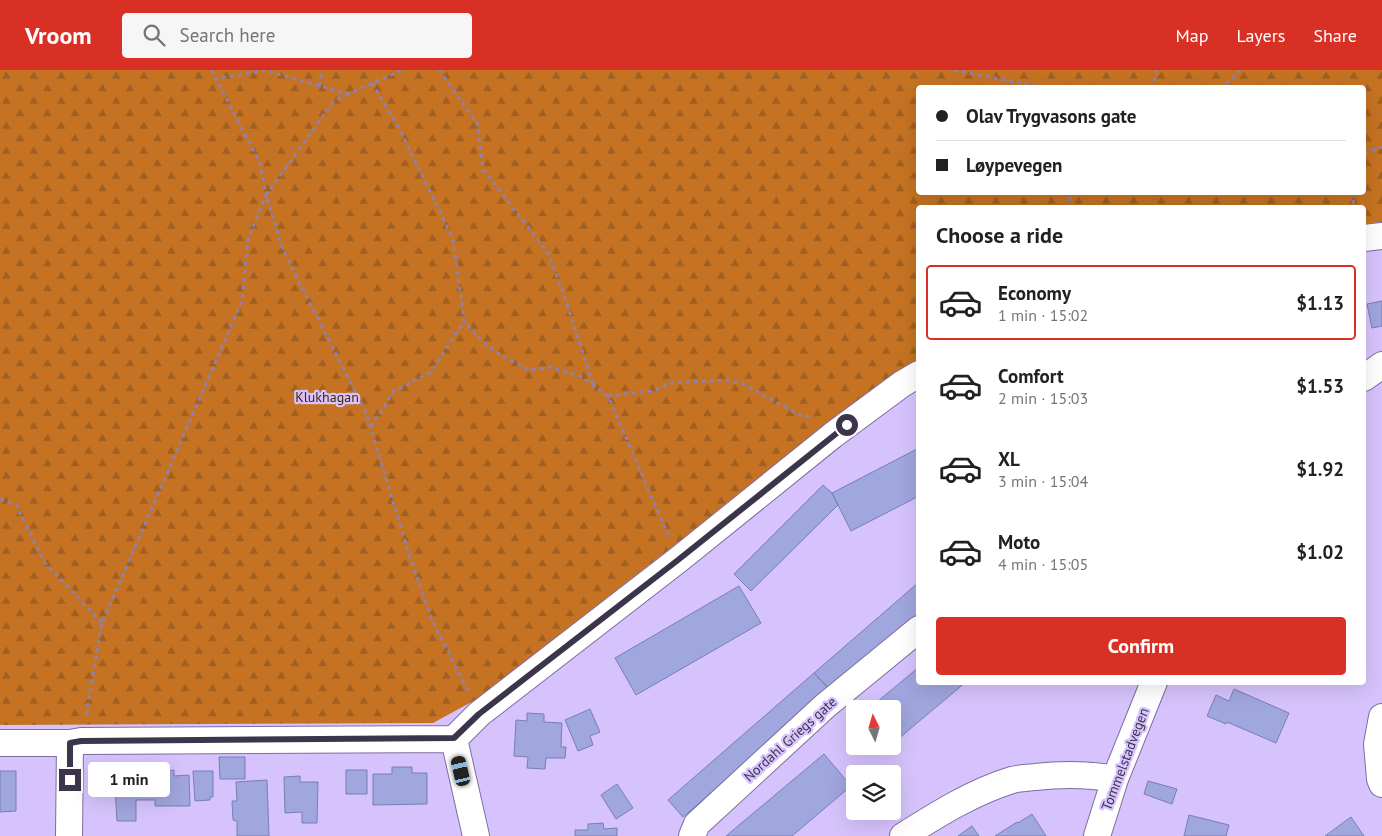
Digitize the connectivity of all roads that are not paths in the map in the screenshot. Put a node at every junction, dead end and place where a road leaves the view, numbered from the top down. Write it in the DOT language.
graph roads {
  1 [pos="1382,236"];
  2 [pos="1366,238"];
  3 [pos="1382,364"];
  4 [pos="916,376"];
  5 [pos="1366,376"];
  6 [pos="916,631"];
  7 [pos="1153,685"];
  8 [pos="1382,717"];
  9 [pos="454,738"];
  10 [pos="75,742"];
  11 [pos="0,743"];
  12 [pos="1115,779"];
  13 [pos="1382,784"];
  14 [pos="69,836"];
  15 [pos="476,836"];
  16 [pos="692,836"];
  17 [pos="903,836"];
  18 [pos="1097,836"];
  1 -- 2 [label="street"];
  3 -- 5 [label="street"];
  4 -- 9 [label="street"];
  6 -- 16 [label="street, Nordahl Griegs gate"];
  7 -- 12 [label="street, Tommelstadvegen"];
  8 -- 13 [label="street"];
  9 -- 10 [label="street"];
  9 -- 15 [label="street"];
  10 -- 11 [label="street"];
  10 -- 14 [label="street"];
  12 -- 17 [label="street"];
  12 -- 18 [label="street, Tommelstadvegen"];
}
